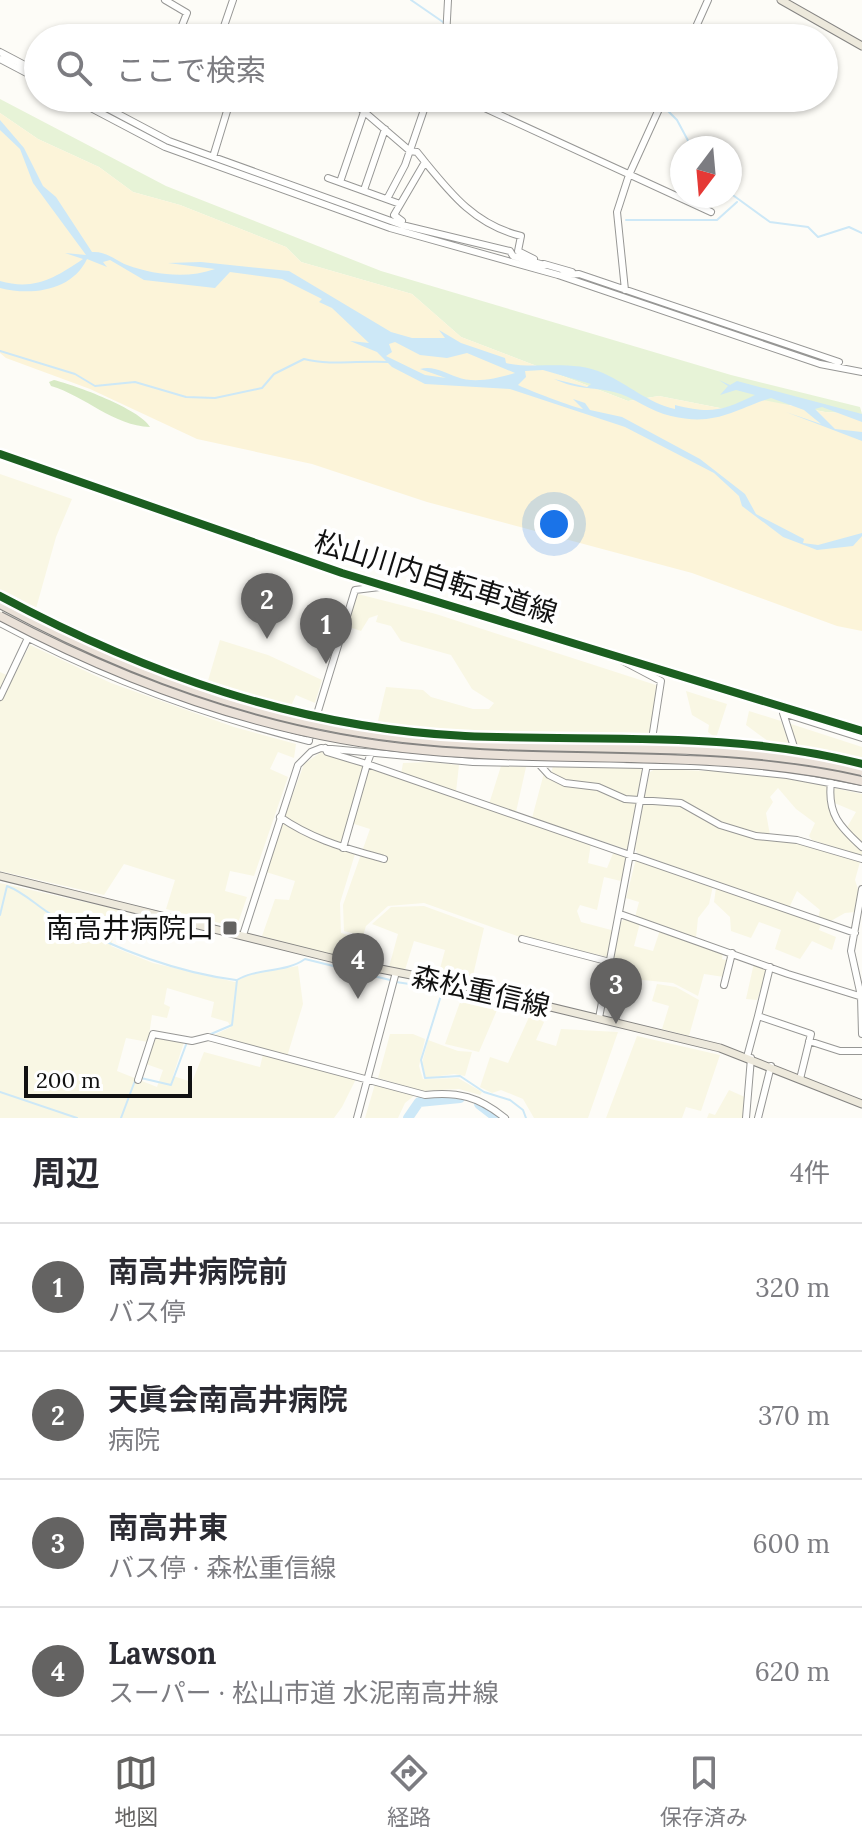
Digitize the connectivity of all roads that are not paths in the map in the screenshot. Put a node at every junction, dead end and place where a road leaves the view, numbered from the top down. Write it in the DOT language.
graph roads {
  1 [pos="165,0"];
  2 [pos="233,0"];
  3 [pos="448,0"];
  4 [pos="708,0"];
  5 [pos="781,0"];
  6 [pos="182,24"];
  7 [pos="225,24"];
  8 [pos="447,24"];
  9 [pos="697,24"];
  10 [pos="823,24"];
  11 [pos="838,32"];
  12 [pos="862,46"];
  13 [pos="0,52"];
  14 [pos="0,59"];
  15 [pos="24,65"];
  16 [pos="24,72"];
  17 [pos="99,112"];
  18 [pos="114,112"];
  19 [pos="227,112"];
  20 [pos="364,112"];
  21 [pos="423,112"];
  22 [pos="493,112"];
  23 [pos="658,112"];
  24 [pos="385,129"];
  25 [pos="410,151"];
  26 [pos="213,157"];
  27 [pos="425,162"];
  28 [pos="629,175"];
  29 [pos="328,178"];
  30 [pos="340,182"];
  31 [pos="364,190"];
  32 [pos="387,199"];
  33 [pos="400,204"];
  34 [pos="711,212"];
  35 [pos="424,231"];
  36 [pos="443,244"];
  37 [pos="544,265"];
  38 [pos="579,274"];
  39 [pos="558,275"];
  40 [pos="625,290"];
  41 [pos="850,367"];
  42 [pos="862,372"];
  43 [pos="388,586"];
  44 [pos="0,596"];
  45 [pos="0,604"];
  46 [pos="0,616"];
  47 [pos="0,623"];
  48 [pos="28,638"];
  49 [pos="604,651"];
  50 [pos="0,697"];
  51 [pos="314,717"];
  52 [pos="862,738"];
  53 [pos="652,739"];
  54 [pos="309,741"];
  55 [pos="325,748"];
  56 [pos="795,750"];
  57 [pos="311,752"];
  58 [pos="371,753"];
  59 [pos="538,763"];
  60 [pos="367,764"];
  61 [pos="647,764"];
  62 [pos="862,764"];
  63 [pos="862,771"];
  64 [pos="862,781"];
  65 [pos="831,782"];
  66 [pos="862,789"];
  67 [pos="641,800"];
  68 [pos="280,817"];
  69 [pos="862,847"];
  70 [pos="343,848"];
  71 [pos="632,854"];
  72 [pos="384,859"];
  73 [pos="862,859"];
  74 [pos="0,876"];
  75 [pos="862,889"];
  76 [pos="620,914"];
  77 [pos="243,935"];
  78 [pos="857,935"];
  79 [pos="522,939"];
  80 [pos="732,953"];
  81 [pos="610,962"];
  82 [pos="770,967"];
  83 [pos="396,972"];
  84 [pos="724,985"];
  85 [pos="862,996"];
  86 [pos="619,997"];
  87 [pos="758,1016"];
  88 [pos="599,1018"];
  89 [pos="615,1022"];
  90 [pos="862,1034"];
  91 [pos="809,1041"];
  92 [pos="862,1051"];
  93 [pos="749,1058"];
  94 [pos="771,1066"];
  95 [pos="367,1079"];
  96 [pos="800,1079"];
  97 [pos="138,1080"];
  98 [pos="862,1104"];
  99 [pos="357,1118"];
  100 [pos="505,1118"];
  101 [pos="746,1118"];
  102 [pos="758,1118"];
  1 -- 6 [label="street"];
  2 -- 7 [label="street"];
  3 -- 8 [label="street"];
  4 -- 9 [label="street"];
  5 -- 10 [label="main road"];
  11 -- 12 [label="main road"];
  13 -- 15 [label="street"];
  14 -- 16 [label="street"];
  17 -- 36 [label="street"];
  18 -- 26 [label="street"];
  19 -- 26 [label="street"];
  20 -- 24 [label="street"];
  20 -- 30 [label="street"];
  21 -- 25 [label="street"];
  22 -- 28 [label="street"];
  23 -- 28 [label="street"];
  24 -- 25 [label="street"];
  24 -- 31 [label="street"];
  25 -- 27 [label="street"];
  25 -- 32 [label="street"];
  26 -- 35 [label="street"];
  27 -- 33 [label="street"];
  27 -- 37 [label="street"];
  28 -- 34 [label="street"];
  28 -- 40 [label="street"];
  29 -- 30 [label="street"];
  30 -- 31 [label="street"];
  31 -- 32 [label="street"];
  32 -- 33 [label="street"];
  33 -- 35 [label="street"];
  35 -- 36 [label="street"];
  35 -- 37 [label="street"];
  36 -- 39 [label="street"];
  37 -- 38 [label="street"];
  38 -- 39 [label="street"];
  38 -- 40 [label="street"];
  39 -- 41 [label="street"];
  40 -- 41 [label="street"];
  41 -- 42 [label="street"];
  43 -- 51 [label="street"];
  44 -- 51 [label="street"];
  45 -- 63 [label="highway, bridge"];
  46 -- 64 [label="highway, bridge"];
  47 -- 48 [label="street"];
  48 -- 50 [label="street"];
  48 -- 54 [label="street"];
  49 -- 53 [label="street"];
  51 -- 53 [label="street"];
  51 -- 54 [label="street"];
  52 -- 56 [label="street"];
  53 -- 56 [label="street"];
  54 -- 57 [label="street"];
  55 -- 57 [label="street"];
  55 -- 58 [label="street"];
  55 -- 60 [label="street"];
  56 -- 62 [label="street"];
  57 -- 68 [label="street"];
  58 -- 59 [label="street"];
  58 -- 60 [label="street"];
  59 -- 61 [label="street"];
  59 -- 67 [label="street"];
  60 -- 70 [label="street"];
  60 -- 71 [label="street"];
  61 -- 65 [label="street"];
  61 -- 67 [label="street"];
  65 -- 66 [label="street"];
  65 -- 69 [label="street"];
  67 -- 71 [label="street"];
  67 -- 73 [label="street"];
  68 -- 70 [label="street"];
  68 -- 77 [label="street"];
  70 -- 72 [label="street"];
  71 -- 76 [label="street"];
  71 -- 78 [label="street"];
  74 -- 77 [label="main road, 森松重信線"];
  75 -- 78 [label="street"];
  76 -- 80 [label="street"];
  76 -- 81 [label="street"];
  77 -- 83 [label="main road, 森松重信線"];
  78 -- 85 [label="street"];
  79 -- 81 [label="street"];
  80 -- 82 [label="street"];
  80 -- 84 [label="street"];
  81 -- 88 [label="street"];
  82 -- 85 [label="street"];
  82 -- 87 [label="street"];
  83 -- 88 [label="main road, 森松重信線"];
  83 -- 95 [label="street"];
  85 -- 90 [label="street"];
  86 -- 89 [label="street"];
  87 -- 91 [label="street"];
  87 -- 93 [label="street"];
  88 -- 89 [label="main road, 森松重信線"];
  89 -- 93 [label="main road, 森松重信線"];
  91 -- 92 [label="street"];
  91 -- 96 [label="street"];
  93 -- 94 [label="main road, 森松重信線"];
  93 -- 101 [label="street"];
  94 -- 96 [label="main road, 森松重信線"];
  94 -- 102 [label="street"];
  95 -- 97 [label="street"];
  95 -- 99 [label="street"];
  95 -- 100 [label="street"];
  96 -- 98 [label="main road, 森松重信線"];
}
